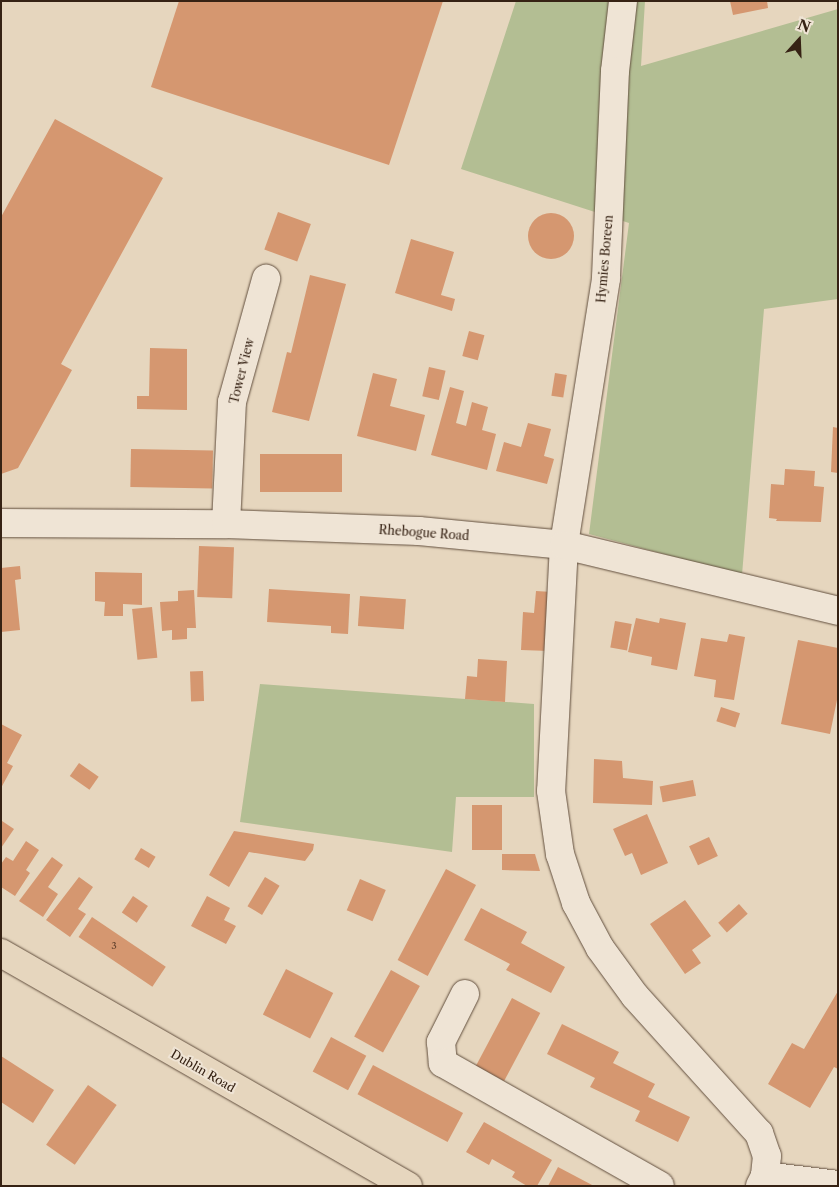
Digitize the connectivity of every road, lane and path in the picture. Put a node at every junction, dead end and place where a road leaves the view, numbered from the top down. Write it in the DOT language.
graph roads {
  1 [pos="623,1"];
  2 [pos="266,279"];
  3 [pos="12,523"];
  4 [pos="226,524"];
  5 [pos="564,545"];
  6 [pos="838,611"];
  7 [pos="1,954"];
  8 [pos="465,994"];
  9 [pos="762,1181"];
  10 [pos="838,1185"];
  11 [pos="408,1186"];
  12 [pos="660,1186"];
  1 -- 5 [label="street, Hymies Boreen"];
  2 -- 4 [label="street, Tower View"];
  3 -- 4 [label="street, Rhebogue Road"];
  4 -- 5 [label="street, Rhebogue Road"];
  5 -- 6 [label="street, Rhebogue Road"];
  5 -- 9 [label="street, Hymies Boreen"];
  7 -- 11 [label="main road, Dublin Road"];
  8 -- 12 [label="street"];
  9 -- 10 [label="street"];
}
